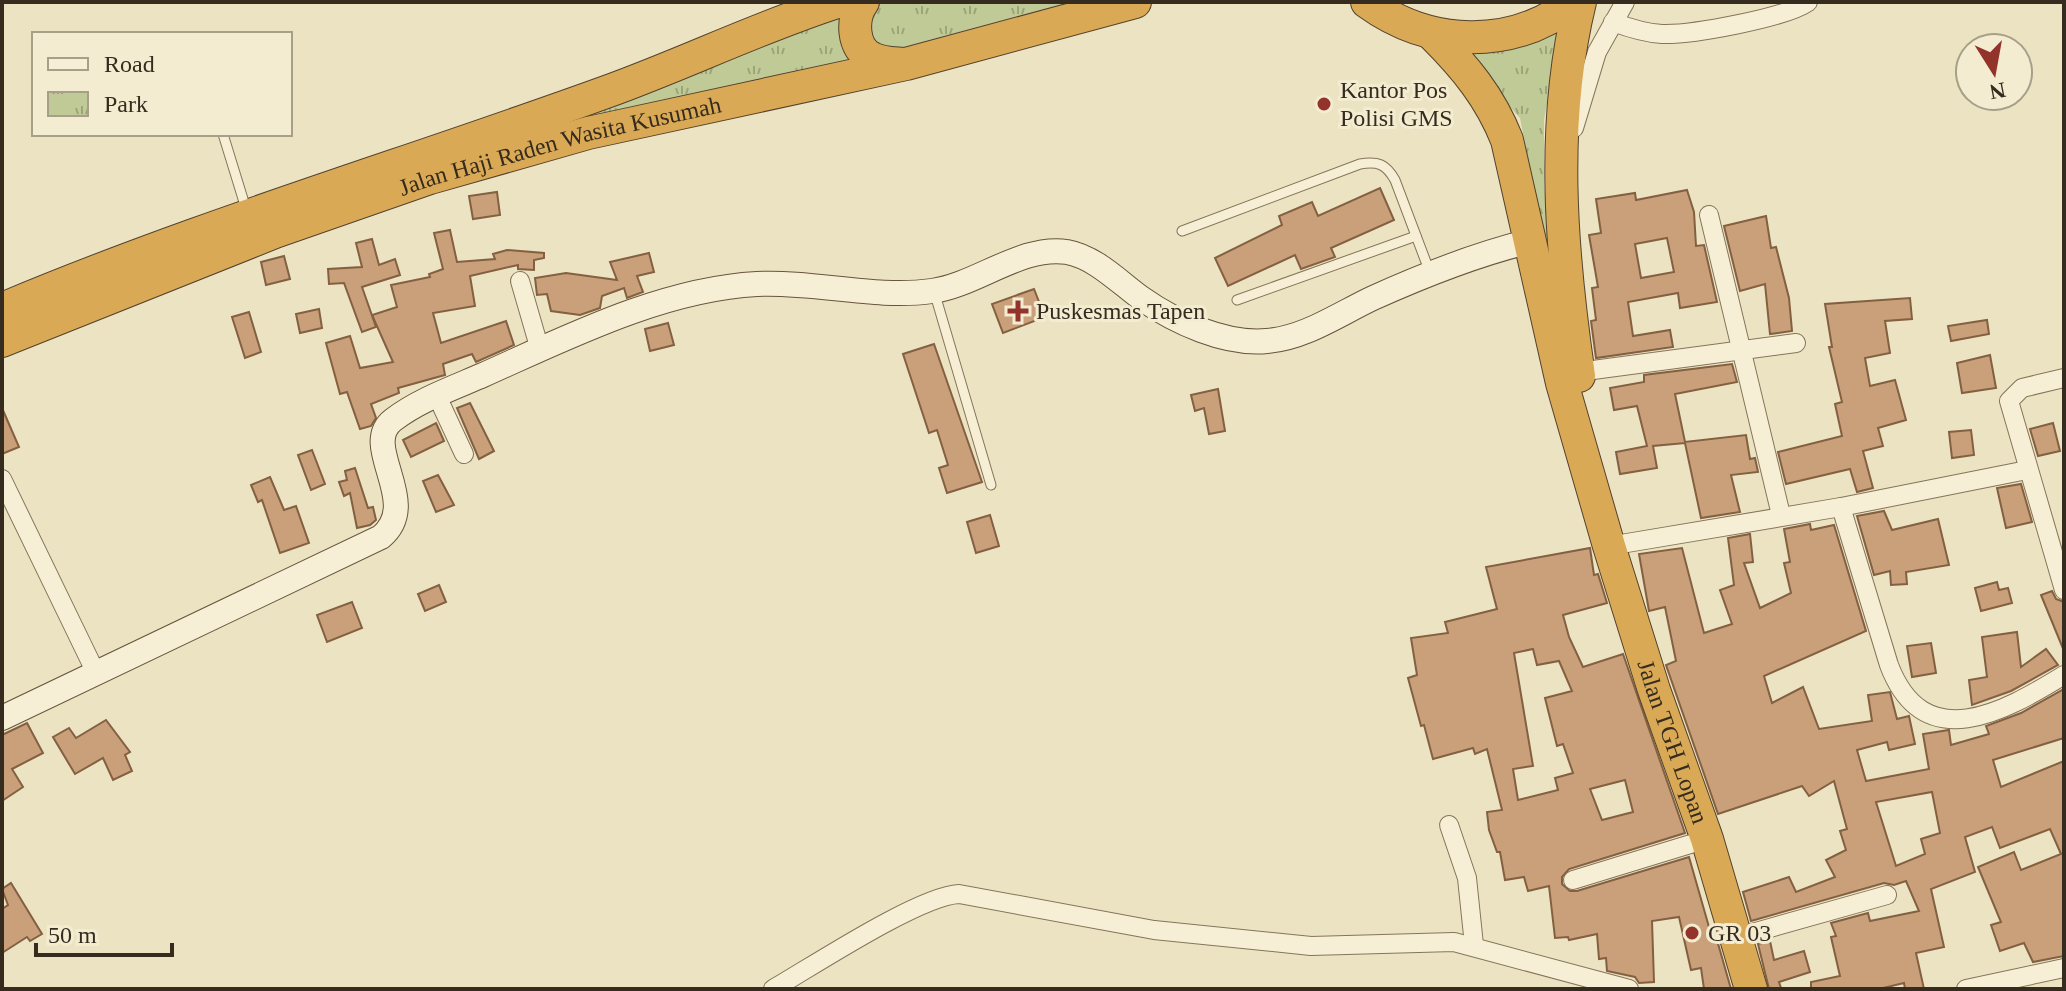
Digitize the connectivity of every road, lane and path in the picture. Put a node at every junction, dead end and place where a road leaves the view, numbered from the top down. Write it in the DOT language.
graph roads {
  1 [pos="863,2"];
  2 [pos="1135,2"];
  3 [pos="1367,2"];
  4 [pos="1577,2"];
  5 [pos="1625,2"];
  6 [pos="1808,2"];
  7 [pos="829,3"];
  8 [pos="1613,22"];
  9 [pos="1433,35"];
  10 [pos="906,64"];
  11 [pos="224,136"];
  12 [pos="1562,177"];
  13 [pos="248,215"];
  14 [pos="1709,215"];
  15 [pos="1182,231"];
  16 [pos="1416,236"];
  17 [pos="1531,241"];
  18 [pos="1431,274"];
  19 [pos="520,281"];
  20 [pos="94,286"];
  21 [pos="934,291"];
  22 [pos="1237,300"];
  23 [pos="2,309"];
  24 [pos="1558,316"];
  25 [pos="2,341"];
  26 [pos="1796,343"];
  27 [pos="1740,349"];
  28 [pos="540,350"];
  29 [pos="1578,372"];
  30 [pos="2064,378"];
  31 [pos="437,396"];
  32 [pos="464,454"];
  33 [pos="2027,470"];
  34 [pos="2,479"];
  35 [pos="991,485"];
  36 [pos="1595,494"];
  37 [pos="1841,507"];
  38 [pos="1781,515"];
  39 [pos="1609,546"];
  40 [pos="2064,590"];
  41 [pos="95,671"];
  42 [pos="2064,675"];
  43 [pos="2,718"];
  44 [pos="1449,825"];
  45 [pos="1707,839"];
  46 [pos="1573,880"];
  47 [pos="1887,895"];
  48 [pos="1738,937"];
  49 [pos="1474,945"];
  50 [pos="2064,968"];
  51 [pos="773,989"];
  52 [pos="1629,989"];
  53 [pos="1751,989"];
  54 [pos="1966,989"];
  1 -- 10 [label="highway"];
  2 -- 10 [label="highway, Jalan Haji Raden Wasita Kusumah"];
  3 -- 9 [label="highway"];
  4 -- 9 [label="highway"];
  4 -- 12 [label="highway"];
  5 -- 8 [label="street"];
  6 -- 8 [label="street"];
  7 -- 13 [label="highway, Jalan Haji Raden Wasita Kusumah"];
  8 -- 12 [label="street"];
  9 -- 17 [label="highway"];
  10 -- 20 [label="highway, Jalan Haji Raden Wasita Kusumah"];
  11 -- 13 [label="lane"];
  12 -- 24 [label="highway"];
  13 -- 20 [label="highway, Jalan Haji Raden Wasita Kusumah"];
  14 -- 27 [label="street"];
  15 -- 16 [label="lane"];
  16 -- 18 [label="lane"];
  16 -- 22 [label="lane"];
  17 -- 18 [label="street"];
  17 -- 24 [label="highway"];
  18 -- 21 [label="street"];
  19 -- 28 [label="street"];
  20 -- 23 [label="highway, Jalan Haji Raden Wasita Kusumah"];
  20 -- 25 [label="highway, Jalan Haji Raden Wasita Kusumah"];
  21 -- 28 [label="street"];
  21 -- 35 [label="lane"];
  24 -- 29 [label="highway"];
  24 -- 36 [label="highway"];
  26 -- 27 [label="street"];
  27 -- 29 [label="street"];
  27 -- 38 [label="street"];
  28 -- 31 [label="street"];
  29 -- 36 [label="highway"];
  30 -- 33 [label="street"];
  31 -- 32 [label="street"];
  31 -- 41 [label="street"];
  33 -- 37 [label="street"];
  33 -- 40 [label="street"];
  34 -- 41 [label="street"];
  36 -- 39 [label="highway, Jalan TGH Lopan"];
  37 -- 38 [label="street"];
  37 -- 42 [label="street"];
  38 -- 39 [label="street"];
  39 -- 45 [label="highway, Jalan TGH Lopan"];
  41 -- 43 [label="street"];
  44 -- 49 [label="street"];
  45 -- 46 [label="street"];
  45 -- 48 [label="highway, Jalan TGH Lopan"];
  47 -- 48 [label="street"];
  48 -- 53 [label="highway, Jalan TGH Lopan"];
  49 -- 51 [label="street"];
  49 -- 52 [label="street"];
  50 -- 54 [label="street"];
}
